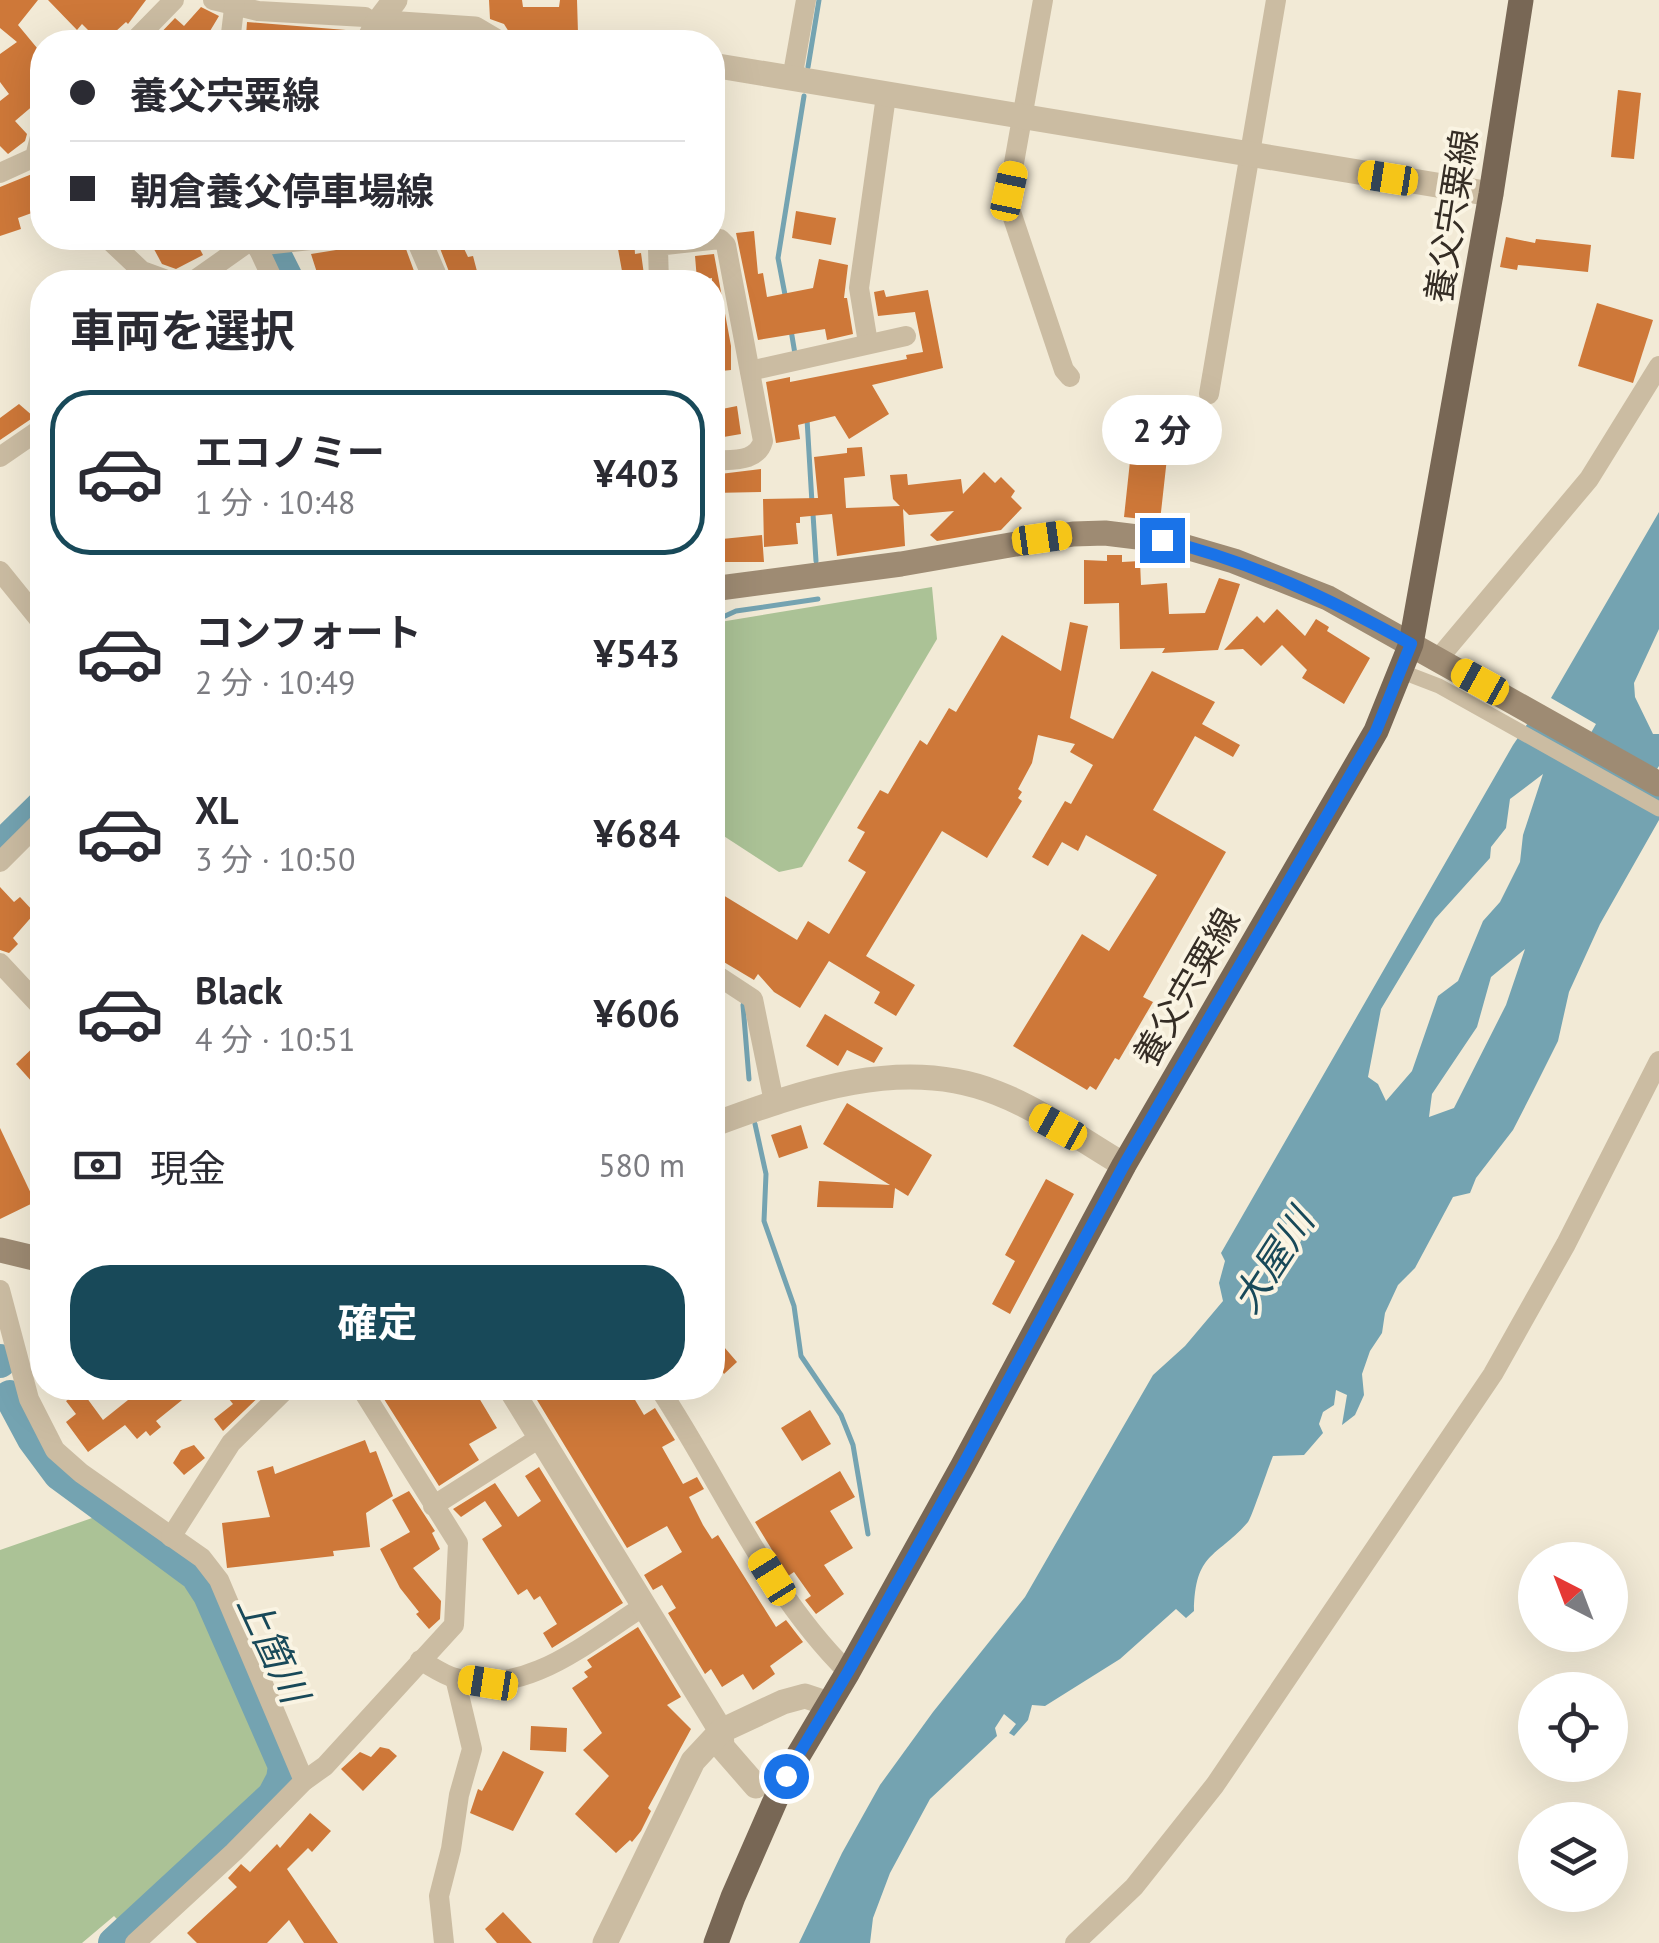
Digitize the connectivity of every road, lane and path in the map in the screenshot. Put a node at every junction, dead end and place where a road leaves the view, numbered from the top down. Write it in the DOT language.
graph roads {
  1 [pos="174,0"];
  2 [pos="213,0"];
  3 [pos="396,0"];
  4 [pos="806,0"];
  5 [pos="1043,0"];
  6 [pos="1276,0"];
  7 [pos="1521,0"];
  8 [pos="239,5"];
  9 [pos="369,21"];
  10 [pos="144,30"];
  11 [pos="233,30"];
  12 [pos="477,30"];
  13 [pos="725,67"];
  14 [pos="792,78"];
  15 [pos="886,96"];
  16 [pos="1024,119"];
  17 [pos="1251,155"];
  18 [pos="30,161"];
  19 [pos="0,172"];
  20 [pos="1490,194"];
  21 [pos="725,244"];
  22 [pos="120,250"];
  23 [pos="248,250"];
  24 [pos="141,270"];
  25 [pos="213,270"];
  26 [pos="906,336"];
  27 [pos="868,343"];
  28 [pos="1659,366"];
  29 [pos="750,371"];
  30 [pos="1070,377"];
  31 [pos="1209,394"];
  32 [pos="30,436"];
  33 [pos="0,457"];
  34 [pos="725,460"];
  35 [pos="0,571"];
  36 [pos="725,587"];
  37 [pos="30,607"];
  38 [pos="1411,644"];
  39 [pos="1442,670"];
  40 [pos="1400,671"];
  41 [pos="1659,784"];
  42 [pos="1659,809"];
  43 [pos="30,832"];
  44 [pos="0,862"];
  45 [pos="0,963"];
  46 [pos="725,980"];
  47 [pos="30,995"];
  48 [pos="1659,1061"];
  49 [pos="774,1102"];
  50 [pos="725,1119"];
  51 [pos="1124,1165"];
  52 [pos="0,1250"];
  53 [pos="30,1257"];
  54 [pos="0,1290"];
  55 [pos="275,1400"];
  56 [pos="368,1400"];
  57 [pos="517,1400"];
  58 [pos="667,1400"];
  59 [pos="541,1438"];
  60 [pos="433,1506"];
  61 [pos="171,1537"];
  62 [pos="644,1606"];
  63 [pos="420,1660"];
  64 [pos="848,1672"];
  65 [pos="454,1678"];
  66 [pos="829,1704"];
  67 [pos="721,1731"];
  68 [pos="304,1781"];
  69 [pos="756,1786"];
  70 [pos="135,1943"];
  71 [pos="444,1943"];
  72 [pos="605,1943"];
  73 [pos="716,1943"];
  74 [pos="1074,1943"];
  1 -- 10 [label="street"];
  2 -- 8 [label="street"];
  3 -- 9 [label="street"];
  4 -- 14 [label="street"];
  5 -- 16 [label="street"];
  6 -- 17 [label="street"];
  7 -- 20 [label="main road, 養父宍粟線"];
  8 -- 9 [label="street"];
  8 -- 11 [label="street"];
  9 -- 12 [label="street"];
  13 -- 14 [label="street"];
  14 -- 15 [label="street"];
  15 -- 16 [label="street"];
  15 -- 27 [label="street"];
  16 -- 17 [label="street"];
  16 -- 30 [label="street"];
  17 -- 20 [label="street"];
  17 -- 31 [label="street"];
  18 -- 19 [label="street"];
  20 -- 38 [label="main road, 養父宍粟線"];
  21 -- 29 [label="street"];
  22 -- 24 [label="street"];
  23 -- 25 [label="street"];
  26 -- 27 [label="street"];
  27 -- 29 [label="street"];
  28 -- 39 [label="street"];
  29 -- 34 [label="street"];
  32 -- 33 [label="street"];
  35 -- 37 [label="street"];
  36 -- 38 [label="main road"];
  38 -- 39 [label="main road"];
  38 -- 40 [label="main road, 養父宍粟線"];
  39 -- 40 [label="street"];
  39 -- 41 [label="main road"];
  39 -- 42 [label="street"];
  40 -- 51 [label="main road, 養父宍粟線"];
  43 -- 44 [label="street"];
  45 -- 47 [label="street"];
  46 -- 49 [label="street"];
  48 -- 74 [label="street"];
  49 -- 50 [label="street"];
  49 -- 51 [label="street"];
  51 -- 64 [label="main road, 養父宍粟線"];
  52 -- 53 [label="main road"];
  54 -- 61 [label="street"];
  55 -- 61 [label="street"];
  56 -- 60 [label="street"];
  57 -- 59 [label="street"];
  58 -- 64 [label="street"];
  59 -- 60 [label="street"];
  59 -- 62 [label="street"];
  60 -- 63 [label="street"];
  61 -- 68 [label="street"];
  62 -- 65 [label="street"];
  62 -- 67 [label="street"];
  63 -- 65 [label="street"];
  63 -- 68 [label="street"];
  64 -- 66 [label="main road, 養父宍粟線"];
  65 -- 71 [label="street"];
  66 -- 67 [label="street"];
  66 -- 73 [label="main road, 養父宍粟線"];
  67 -- 69 [label="street"];
  67 -- 72 [label="street"];
  68 -- 70 [label="street"];
}
